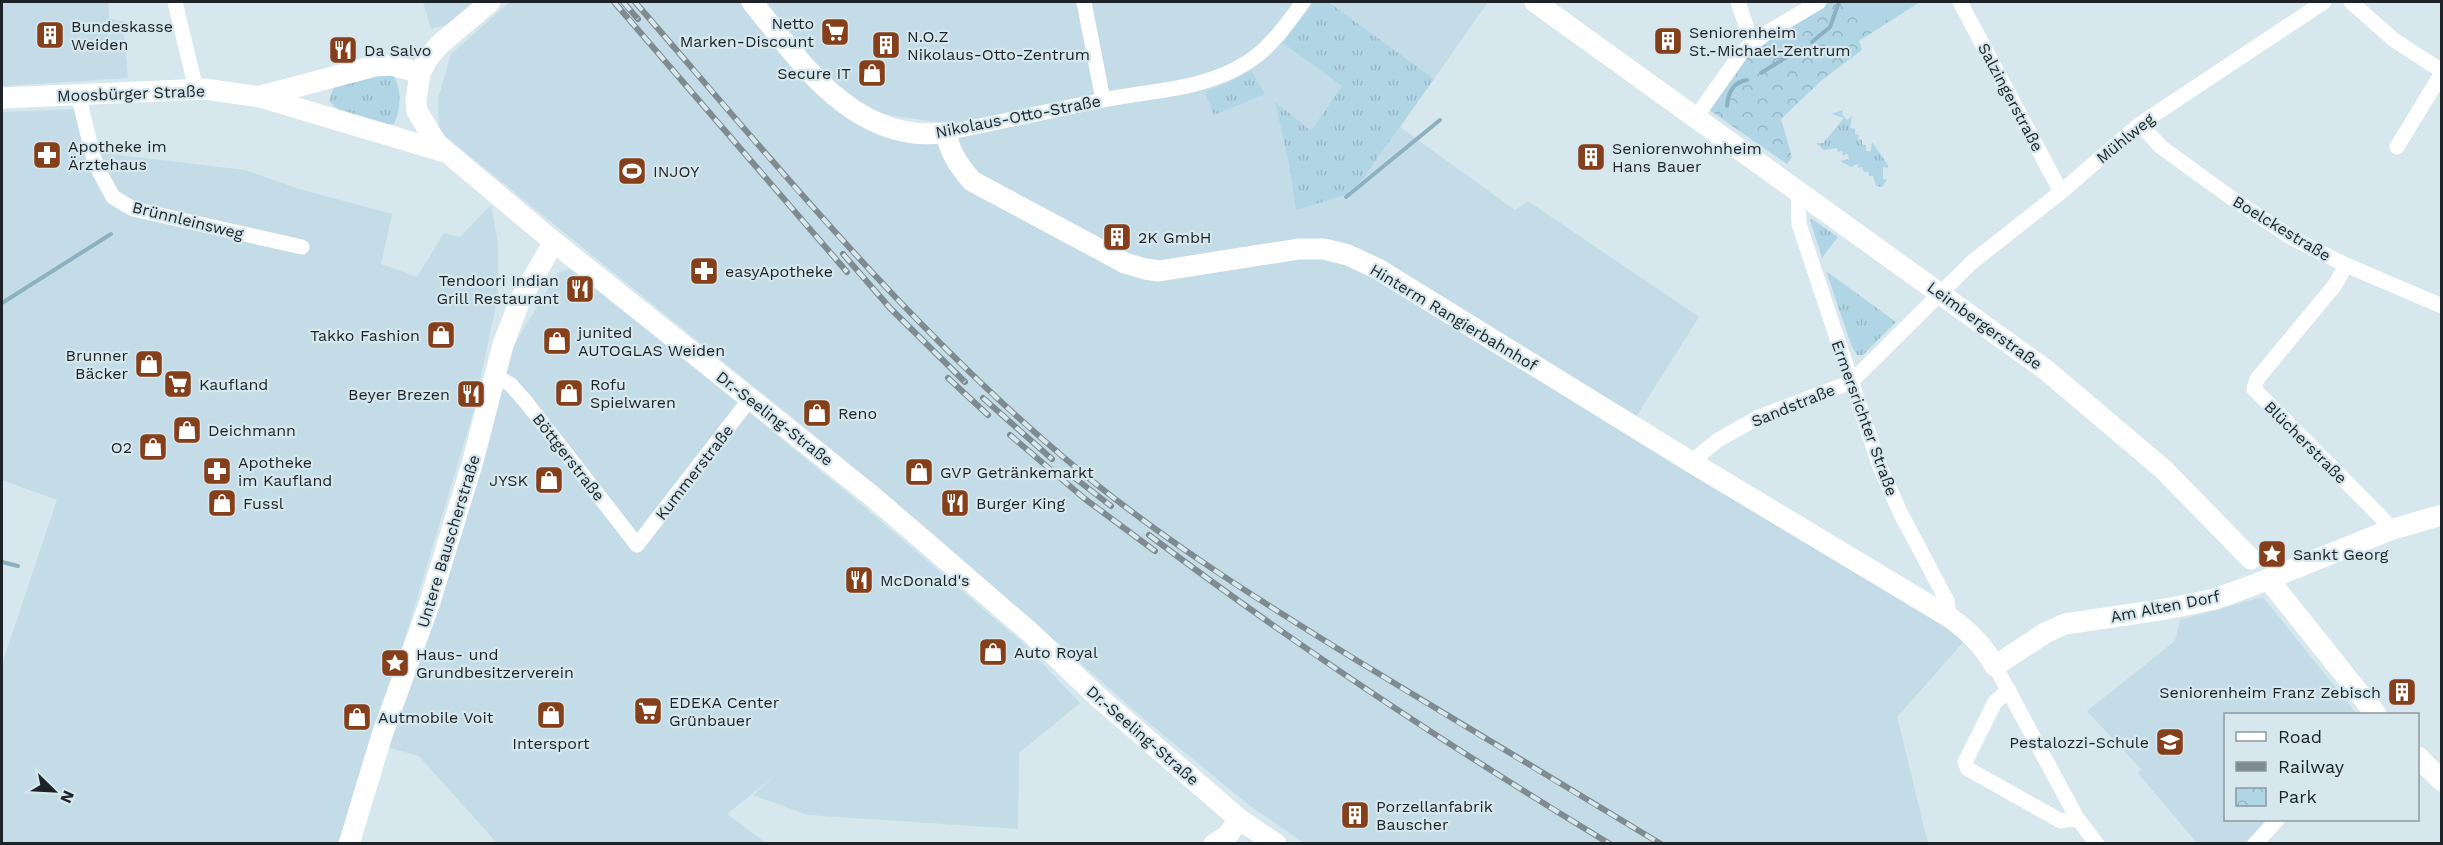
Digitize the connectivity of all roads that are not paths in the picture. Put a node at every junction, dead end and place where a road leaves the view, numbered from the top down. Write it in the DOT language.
graph roads {
  1 [pos="175,2"];
  2 [pos="490,2"];
  3 [pos="753,2"];
  4 [pos="1084,2"];
  5 [pos="1303,2"];
  6 [pos="1535,2"];
  7 [pos="1738,2"];
  8 [pos="1819,2"];
  9 [pos="1960,2"];
  10 [pos="2324,2"];
  11 [pos="2351,2"];
  12 [pos="1752,43"];
  13 [pos="2442,72"];
  14 [pos="420,73"];
  15 [pos="196,89"];
  16 [pos="78,94"];
  17 [pos="260,97"];
  18 [pos="2,98"];
  19 [pos="1103,100"];
  20 [pos="417,111"];
  21 [pos="1696,117"];
  22 [pos="2140,124"];
  23 [pos="382,133"];
  24 [pos="946,133"];
  25 [pos="2397,147"];
  26 [pos="448,154"];
  27 [pos="1798,191"];
  28 [pos="2061,192"];
  29 [pos="554,242"];
  30 [pos="302,247"];
  31 [pos="2346,265"];
  32 [pos="1941,293"];
  33 [pos="2442,306"];
  34 [pos="495,376"];
  35 [pos="1851,382"];
  36 [pos="750,399"];
  37 [pos="1691,462"];
  38 [pos="2442,515"];
  39 [pos="2390,530"];
  40 [pos="637,545"];
  41 [pos="2251,559"];
  42 [pos="2268,579"];
  43 [pos="1949,617"];
  44 [pos="1995,666"];
  45 [pos="2008,690"];
  46 [pos="2373,713"];
  47 [pos="2419,758"];
  48 [pos="2442,781"];
  49 [pos="2077,818"];
  50 [pos="1239,819"];
  51 [pos="2275,821"];
  52 [pos="349,843"];
  53 [pos="1214,843"];
  54 [pos="1276,843"];
  55 [pos="2097,843"];
  56 [pos="2255,843"];
  1 -- 15 [label="street"];
  2 -- 14 [label="street"];
  3 -- 24 [label="street, Nikolaus-Otto-Straße"];
  4 -- 19 [label="street"];
  5 -- 19 [label="street, Nikolaus-Otto-Straße"];
  6 -- 21 [label="street, Leimbergerstraße"];
  7 -- 12 [label="street"];
  8 -- 12 [label="street"];
  9 -- 28 [label="street, Salzingerstraße"];
  10 -- 22 [label="street, Mühlweg"];
  11 -- 13 [label="street"];
  12 -- 21 [label="street"];
  13 -- 25 [label="street"];
  14 -- 17 [label="street, Moosbürger Straße"];
  14 -- 20 [label="street"];
  15 -- 16 [label="street, Moosbürger Straße"];
  15 -- 17 [label="street, Moosbürger Straße"];
  16 -- 18 [label="street, Moosbürger Straße"];
  16 -- 30 [label="street, Brünnleinsweg"];
  17 -- 23 [label="street, Moosbürger Straße"];
  19 -- 24 [label="street, Nikolaus-Otto-Straße"];
  20 -- 23 [label="street"];
  20 -- 26 [label="street, Dr.-Seeling-Straße"];
  21 -- 27 [label="street, Leimbergerstraße"];
  22 -- 28 [label="street, Mühlweg"];
  22 -- 31 [label="street, Boelckestraße"];
  23 -- 26 [label="street, Moosbürger Straße"];
  24 -- 37 [label="street, Hinterm Rangierbahnhof"];
  26 -- 29 [label="street, Dr.-Seeling-Straße"];
  27 -- 32 [label="street, Leimbergerstraße"];
  27 -- 35 [label="street, Ermersrichter Straße"];
  28 -- 32 [label="street, Mühlweg"];
  29 -- 34 [label="street, Untere Bauscherstraße"];
  29 -- 36 [label="street, Dr.-Seeling-Straße"];
  31 -- 33 [label="street, Boelckestraße"];
  31 -- 39 [label="street, Blücherstraße"];
  32 -- 35 [label="street, Sandstraße"];
  32 -- 41 [label="street, Leimbergerstraße"];
  34 -- 40 [label="street, Böttgerstraße"];
  34 -- 52 [label="street, Untere Bauscherstraße"];
  35 -- 37 [label="street, Sandstraße"];
  35 -- 43 [label="street, Ermersrichter Straße"];
  36 -- 40 [label="street, Kummerstraße"];
  36 -- 50 [label="street, Dr.-Seeling-Straße"];
  37 -- 43 [label="street, Hinterm Rangierbahnhof"];
  38 -- 39 [label="street, Am Alten Dorf"];
  39 -- 42 [label="street, Am Alten Dorf"];
  41 -- 42 [label="street, Leimbergerstraße"];
  42 -- 44 [label="street, Am Alten Dorf"];
  42 -- 46 [label="street, Leimbergerstraße"];
  43 -- 44 [label="street"];
  44 -- 45 [label="street"];
  45 -- 49 [label="street"];
  45 -- 49 [label="street"];
  47 -- 48 [label="street"];
  49 -- 55 [label="street"];
  50 -- 53 [label="street"];
  50 -- 54 [label="street, Dr.-Seeling-Straße"];
  51 -- 56 [label="street"];
}
